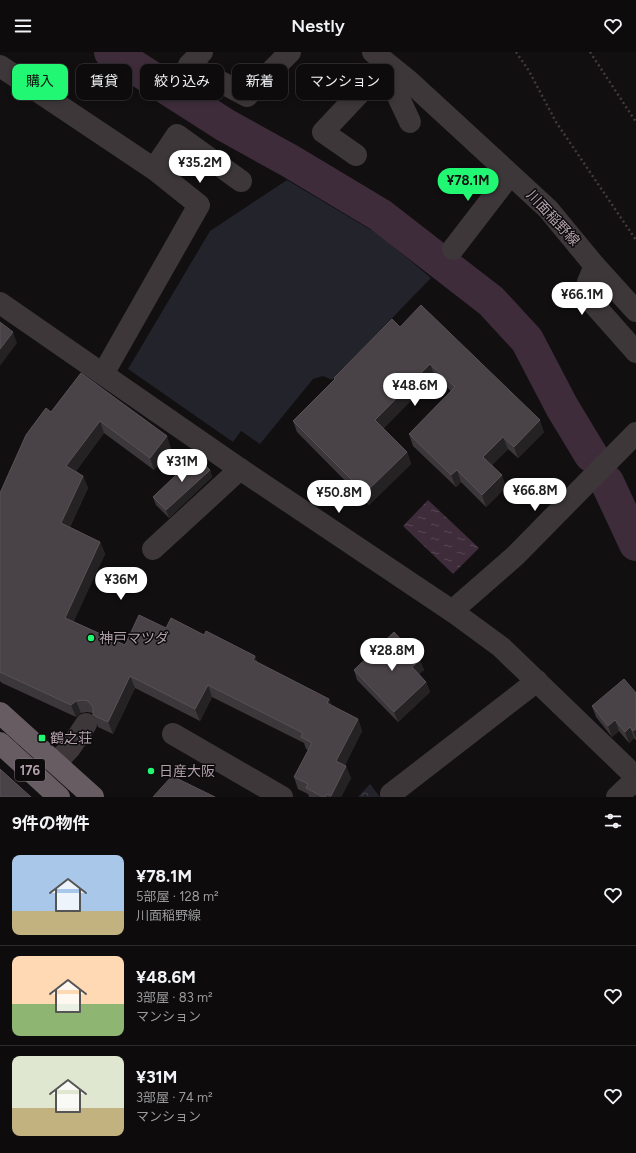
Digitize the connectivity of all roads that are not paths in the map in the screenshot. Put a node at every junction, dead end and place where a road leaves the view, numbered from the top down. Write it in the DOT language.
graph roads {
  1 [pos="202,52"];
  2 [pos="290,52"];
  3 [pos="373,52"];
  4 [pos="0,66"];
  5 [pos="403,87"];
  6 [pos="410,122"];
  7 [pos="356,155"];
  8 [pos="154,169"];
  9 [pos="510,175"];
  10 [pos="241,181"];
  11 [pos="453,249"];
  12 [pos="595,266"];
  13 [pos="0,303"];
  14 [pos="636,312"];
  15 [pos="636,352"];
  16 [pos="103,374"];
  17 [pos="636,433"];
  18 [pos="240,469"];
  19 [pos="152,549"];
  20 [pos="452,611"];
  21 [pos="537,681"];
  22 [pos="0,713"];
  23 [pos="86,724"];
  24 [pos="173,734"];
  25 [pos="0,743"];
  26 [pos="56,763"];
  27 [pos="633,770"];
  28 [pos="391,794"];
  29 [pos="59,797"];
  30 [pos="93,797"];
  31 [pos="282,797"];
  32 [pos="617,797"];
  1 -- 2 [label="street"];
  3 -- 5 [label="street, 川面稲野線"];
  4 -- 8 [label="street"];
  5 -- 6 [label="street"];
  5 -- 7 [label="street"];
  5 -- 9 [label="street, 川面稲野線"];
  8 -- 10 [label="street"];
  8 -- 16 [label="street"];
  9 -- 11 [label="street"];
  9 -- 12 [label="street, 川面稲野線"];
  12 -- 14 [label="street, 川面稲野線"];
  12 -- 15 [label="street"];
  13 -- 16 [label="street"];
  16 -- 18 [label="street"];
  17 -- 20 [label="street"];
  18 -- 19 [label="street"];
  18 -- 20 [label="street"];
  20 -- 21 [label="street"];
  21 -- 27 [label="street"];
  21 -- 28 [label="street"];
  22 -- 26 [label="highway, 176"];
  23 -- 26 [label="street"];
  24 -- 31 [label="street"];
  25 -- 29 [label="highway, 176"];
  26 -- 30 [label="highway, 176"];
  27 -- 32 [label="street"];
}
